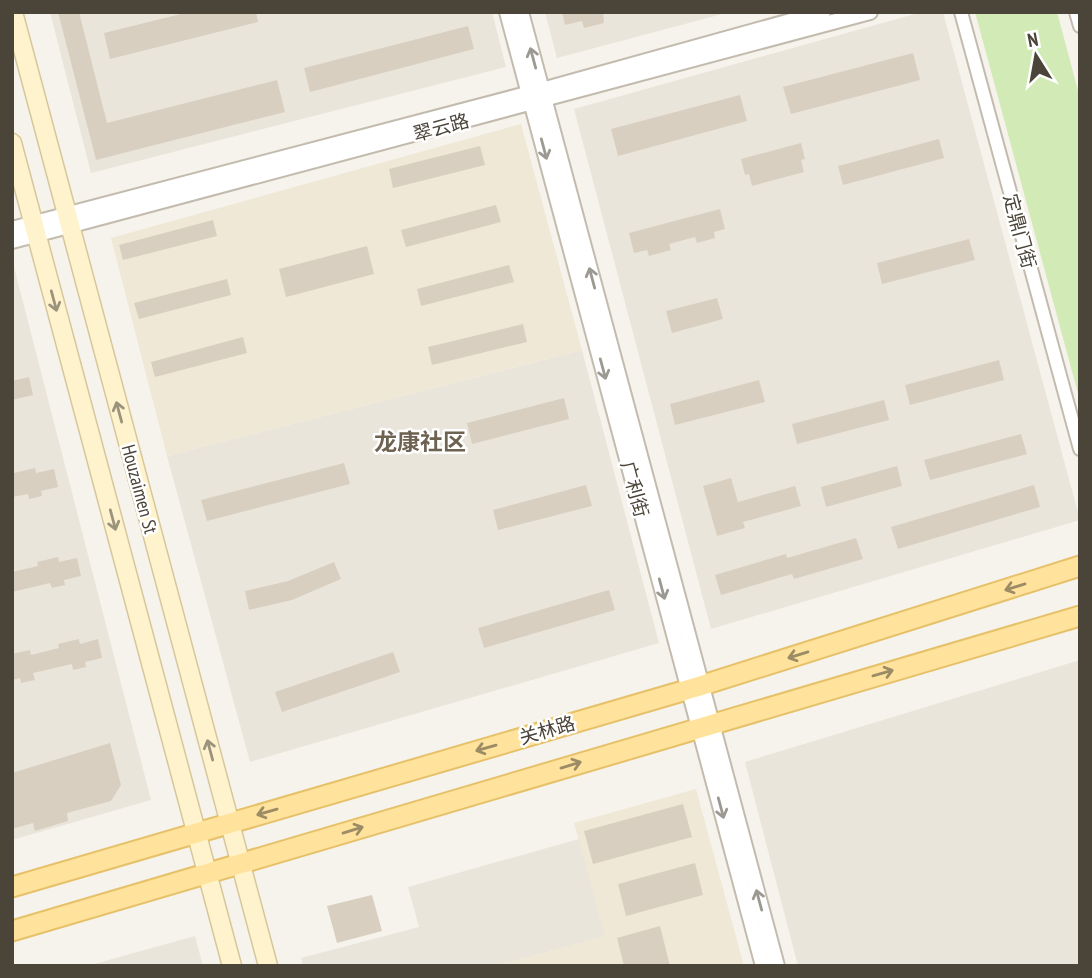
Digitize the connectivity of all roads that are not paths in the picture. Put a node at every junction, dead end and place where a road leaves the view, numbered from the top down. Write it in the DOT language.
graph roads {
  1 [pos="13,12"];
  2 [pos="507,12"];
  3 [pos="521,12"];
  4 [pos="822,12"];
  5 [pos="870,12"];
  6 [pos="961,12"];
  7 [pos="1076,12"];
  8 [pos="1080,26"];
  9 [pos="537,96"];
  10 [pos="12,143"];
  11 [pos="68,220"];
  12 [pos="12,229"];
  13 [pos="35,229"];
  14 [pos="12,241"];
  15 [pos="1080,449"];
  16 [pos="1080,566"];
  17 [pos="1080,616"];
  18 [pos="694,687"];
  19 [pos="705,725"];
  20 [pos="229,823"];
  21 [pos="197,831"];
  22 [pos="241,863"];
  23 [pos="207,873"];
  24 [pos="12,887"];
  25 [pos="12,931"];
  26 [pos="232,966"];
  27 [pos="268,966"];
  28 [pos="763,966"];
  29 [pos="777,966"];
  1 -- 11 [label="main road, Houzaimen St"];
  2 -- 9 [label="street, 广利街"];
  9 -- 3 [label="street, 广利街, one-way"];
  4 -- 9 [label="street, 翠云路"];
  5 -- 9 [label="street, 翠云路"];
  6 -- 15 [label="street, 定鼎门街"];
  7 -- 8 [label="street"];
  9 -- 11 [label="street, 翠云路"];
  9 -- 18 [label="street, 广利街"];
  10 -- 13 [label="main road, Houzaimen St"];
  11 -- 13 [label="street, 翠云路"];
  20 -- 11 [label="main road, Houzaimen St, one-way"];
  12 -- 13 [label="street, 翠云路"];
  13 -- 14 [label="street, 翠云路"];
  13 -- 21 [label="main road, Houzaimen St, one-way"];
  16 -- 18 [label="main road, 关林路, one-way"];
  19 -- 17 [label="main road, one-way"];
  18 -- 19 [label="street, 广利街"];
  18 -- 20 [label="main road, 关林路, one-way"];
  22 -- 19 [label="main road, one-way"];
  19 -- 28 [label="street, 广利街, one-way"];
  29 -- 19 [label="street, 广利街, one-way"];
  20 -- 21 [label="main road, 关林路"];
  20 -- 22 [label="main road, Houzaimen St"];
  21 -- 23 [label="main road, Houzaimen St"];
  21 -- 24 [label="main road, 关林路"];
  22 -- 23 [label="main road"];
  22 -- 27 [label="main road, Houzaimen St"];
  23 -- 25 [label="main road"];
  23 -- 26 [label="main road, Houzaimen St"];
}
